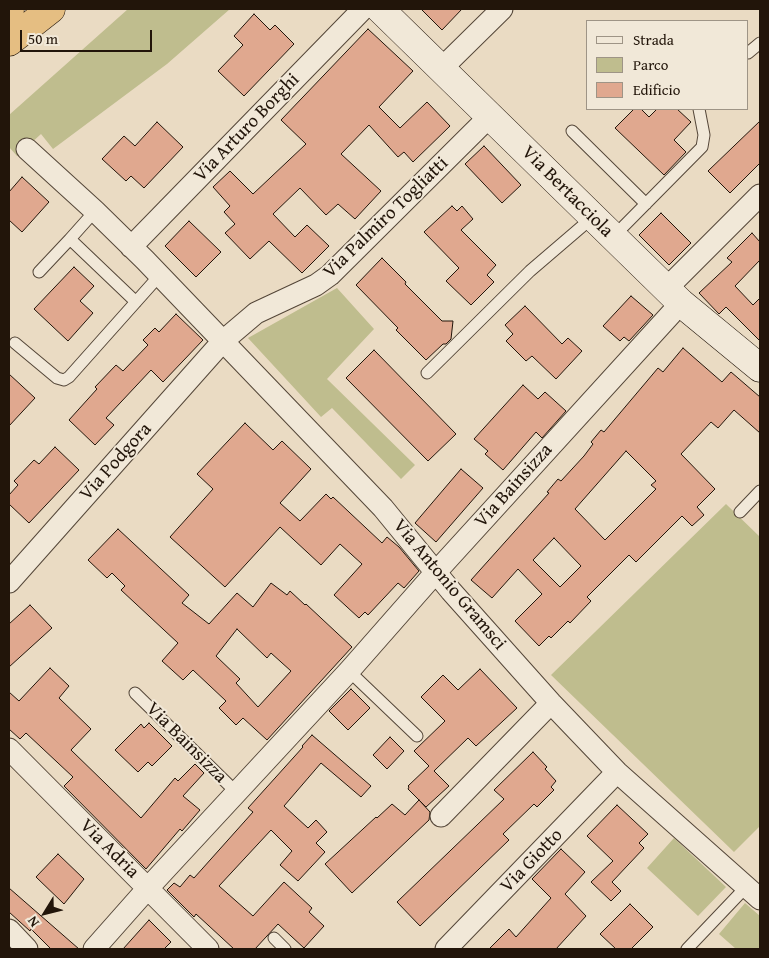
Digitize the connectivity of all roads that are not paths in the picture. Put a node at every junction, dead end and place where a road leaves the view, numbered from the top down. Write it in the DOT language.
graph roads {
  1 [pos="51,9"];
  2 [pos="364,9"];
  3 [pos="380,9"];
  4 [pos="502,9"];
  5 [pos="9,42"];
  6 [pos="760,44"];
  7 [pos="749,52"];
  8 [pos="441,69"];
  9 [pos="700,110"];
  10 [pos="490,116"];
  11 [pos="572,131"];
  12 [pos="27,149"];
  13 [pos="760,195"];
  14 [pos="646,204"];
  15 [pos="95,211"];
  16 [pos="593,217"];
  17 [pos="613,237"];
  18 [pos="70,239"];
  19 [pos="131,247"];
  20 [pos="39,272"];
  21 [pos="159,276"];
  22 [pos="674,296"];
  23 [pos="136,302"];
  24 [pos="223,341"];
  25 [pos="15,343"];
  26 [pos="760,368"];
  27 [pos="427,373"];
  28 [pos="760,491"];
  29 [pos="740,512"];
  30 [pos="436,572"];
  31 [pos="9,582"];
  32 [pos="349,671"];
  33 [pos="136,693"];
  34 [pos="551,703"];
  35 [pos="417,736"];
  36 [pos="9,749"];
  37 [pos="617,772"];
  38 [pos="236,792"];
  39 [pos="441,816"];
  40 [pos="148,888"];
  41 [pos="753,893"];
  42 [pos="9,930"];
  43 [pos="274,938"];
  44 [pos="27,949"];
  45 [pos="94,949"];
  46 [pos="208,949"];
  47 [pos="285,949"];
  48 [pos="446,949"];
  49 [pos="687,949"];
  1 -- 5 [label="highway"];
  2 -- 19 [label="street, Via Arturo Borghi"];
  3 -- 8 [label="street, Via Bertacciola"];
  4 -- 8 [label="street"];
  6 -- 7 [label="lane"];
  8 -- 10 [label="street, Via Bertacciola"];
  9 -- 14 [label="lane"];
  10 -- 16 [label="street, Via Bertacciola"];
  10 -- 24 [label="street, Via Palmiro Togliatti"];
  11 -- 14 [label="lane"];
  12 -- 15 [label="street, Via Antonio Gramsci"];
  13 -- 22 [label="street, Via Bainsizza"];
  14 -- 17 [label="lane"];
  15 -- 18 [label="lane"];
  15 -- 19 [label="street, Via Antonio Gramsci"];
  16 -- 17 [label="street, Via Bertacciola"];
  16 -- 27 [label="lane"];
  17 -- 22 [label="street, Via Bertacciola"];
  18 -- 20 [label="lane"];
  18 -- 23 [label="lane"];
  19 -- 21 [label="street, Via Antonio Gramsci"];
  21 -- 23 [label="lane"];
  21 -- 24 [label="street, Via Antonio Gramsci"];
  22 -- 26 [label="street, Via Bertacciola"];
  22 -- 30 [label="street, Via Bainsizza"];
  23 -- 25 [label="lane"];
  24 -- 30 [label="street, Via Antonio Gramsci"];
  24 -- 31 [label="street, Via Podgora"];
  28 -- 29 [label="lane"];
  30 -- 32 [label="street, Via Bainsizza"];
  30 -- 34 [label="street, Via Antonio Gramsci"];
  32 -- 35 [label="lane"];
  32 -- 38 [label="street, Via Bainsizza"];
  33 -- 38 [label="lane, Via Bainsizza"];
  34 -- 37 [label="street, Via Antonio Gramsci"];
  34 -- 39 [label="street"];
  36 -- 40 [label="street, Via Adria"];
  37 -- 41 [label="street, Via Antonio Gramsci"];
  37 -- 48 [label="street, Via Giotto"];
  38 -- 40 [label="street, Via Bainsizza"];
  40 -- 45 [label="street, Via Bainsizza"];
  40 -- 46 [label="street, Via Adria"];
  41 -- 49 [label="lane, Via Antonio Gramsci"];
  42 -- 44 [label="street"];
  43 -- 47 [label="lane"];
}
